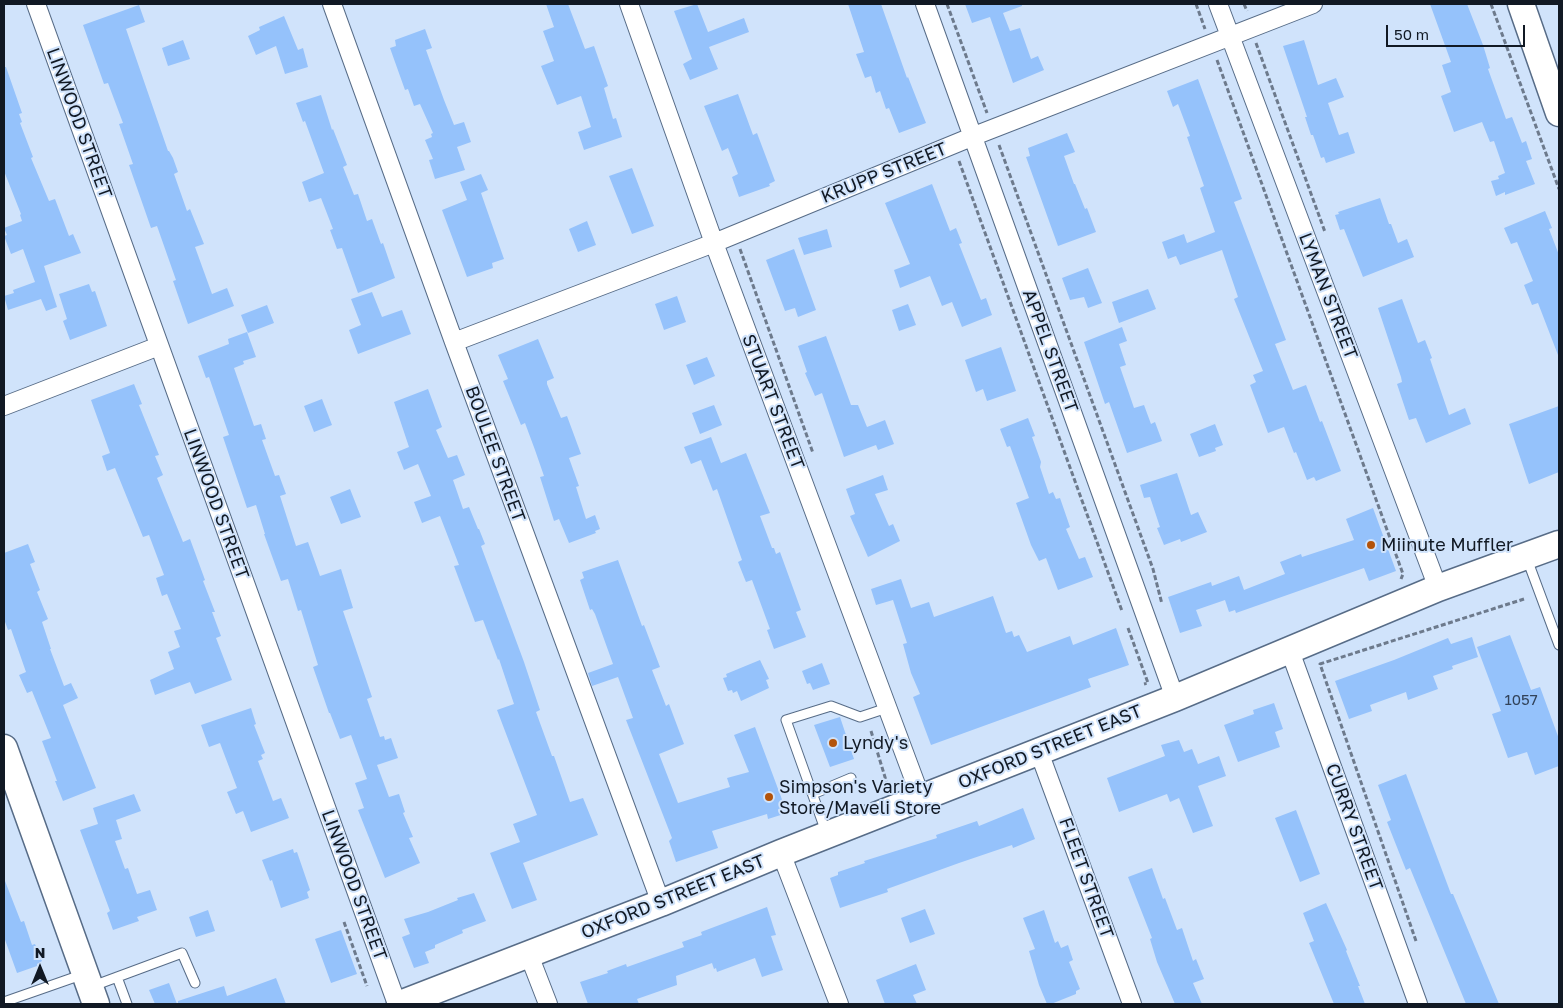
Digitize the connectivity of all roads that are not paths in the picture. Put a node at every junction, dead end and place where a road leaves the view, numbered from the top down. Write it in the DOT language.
graph roads {
  1 [pos="36,4"];
  2 [pos="332,4"];
  3 [pos="629,4"];
  4 [pos="925,4"];
  5 [pos="1218,4"];
  6 [pos="1313,4"];
  7 [pos="1521,4"];
  8 [pos="1229,38"];
  9 [pos="1559,113"];
  10 [pos="974,136"];
  11 [pos="714,243"];
  12 [pos="454,342"];
  13 [pos="159,346"];
  14 [pos="4,406"];
  15 [pos="1559,544"];
  16 [pos="1526,557"];
  17 [pos="1438,588"];
  18 [pos="1559,645"];
  19 [pos="1290,651"];
  20 [pos="1175,698"];
  21 [pos="887,708"];
  22 [pos="4,748"];
  23 [pos="1039,752"];
  24 [pos="851,778"];
  25 [pos="812,794"];
  26 [pos="921,798"];
  27 [pos="827,835"];
  28 [pos="781,853"];
  29 [pos="661,903"];
  30 [pos="530,955"];
  31 [pos="117,977"];
  32 [pos="195,983"];
  33 [pos="90,988"];
  34 [pos="4,1002"];
  35 [pos="127,1004"];
  36 [pos="398,1004"];
  37 [pos="548,1004"];
  38 [pos="839,1004"];
  39 [pos="1132,1004"];
  40 [pos="1418,1004"];
  1 -- 13 [label="street, LINWOOD STREET"];
  2 -- 12 [label="street, BOULEE STREET"];
  3 -- 11 [label="street, STUART STREET"];
  4 -- 10 [label="street, APPEL STREET"];
  5 -- 8 [label="street, LYMAN STREET"];
  6 -- 8 [label="street, KRUPP STREET"];
  7 -- 9 [label="main road"];
  8 -- 10 [label="street, KRUPP STREET"];
  8 -- 17 [label="street, LYMAN STREET"];
  10 -- 11 [label="street, KRUPP STREET"];
  10 -- 20 [label="street, APPEL STREET"];
  11 -- 12 [label="street, KRUPP STREET"];
  11 -- 21 [label="street, STUART STREET"];
  12 -- 29 [label="street, BOULEE STREET"];
  13 -- 14 [label="street"];
  13 -- 36 [label="street, LINWOOD STREET"];
  15 -- 16 [label="main road, OXFORD STREET EAST"];
  16 -- 17 [label="main road, OXFORD STREET EAST"];
  16 -- 18 [label="lane"];
  17 -- 19 [label="main road, OXFORD STREET EAST"];
  19 -- 20 [label="main road, OXFORD STREET EAST"];
  19 -- 40 [label="street, CURRY STREET"];
  20 -- 23 [label="main road, OXFORD STREET EAST"];
  21 -- 25 [label="lane"];
  21 -- 26 [label="street, STUART STREET"];
  22 -- 33 [label="main road"];
  23 -- 26 [label="main road, OXFORD STREET EAST"];
  23 -- 39 [label="street, FLEET STREET"];
  24 -- 25 [label="lane"];
  25 -- 27 [label="lane"];
  26 -- 27 [label="main road, OXFORD STREET EAST"];
  27 -- 28 [label="main road, OXFORD STREET EAST"];
  28 -- 29 [label="main road, OXFORD STREET EAST"];
  28 -- 38 [label="street"];
  29 -- 30 [label="main road, OXFORD STREET EAST"];
  30 -- 36 [label="main road, OXFORD STREET EAST"];
  30 -- 37 [label="street"];
  31 -- 32 [label="lane"];
  31 -- 33 [label="lane"];
  31 -- 35 [label="lane"];
  33 -- 34 [label="lane"];
}
